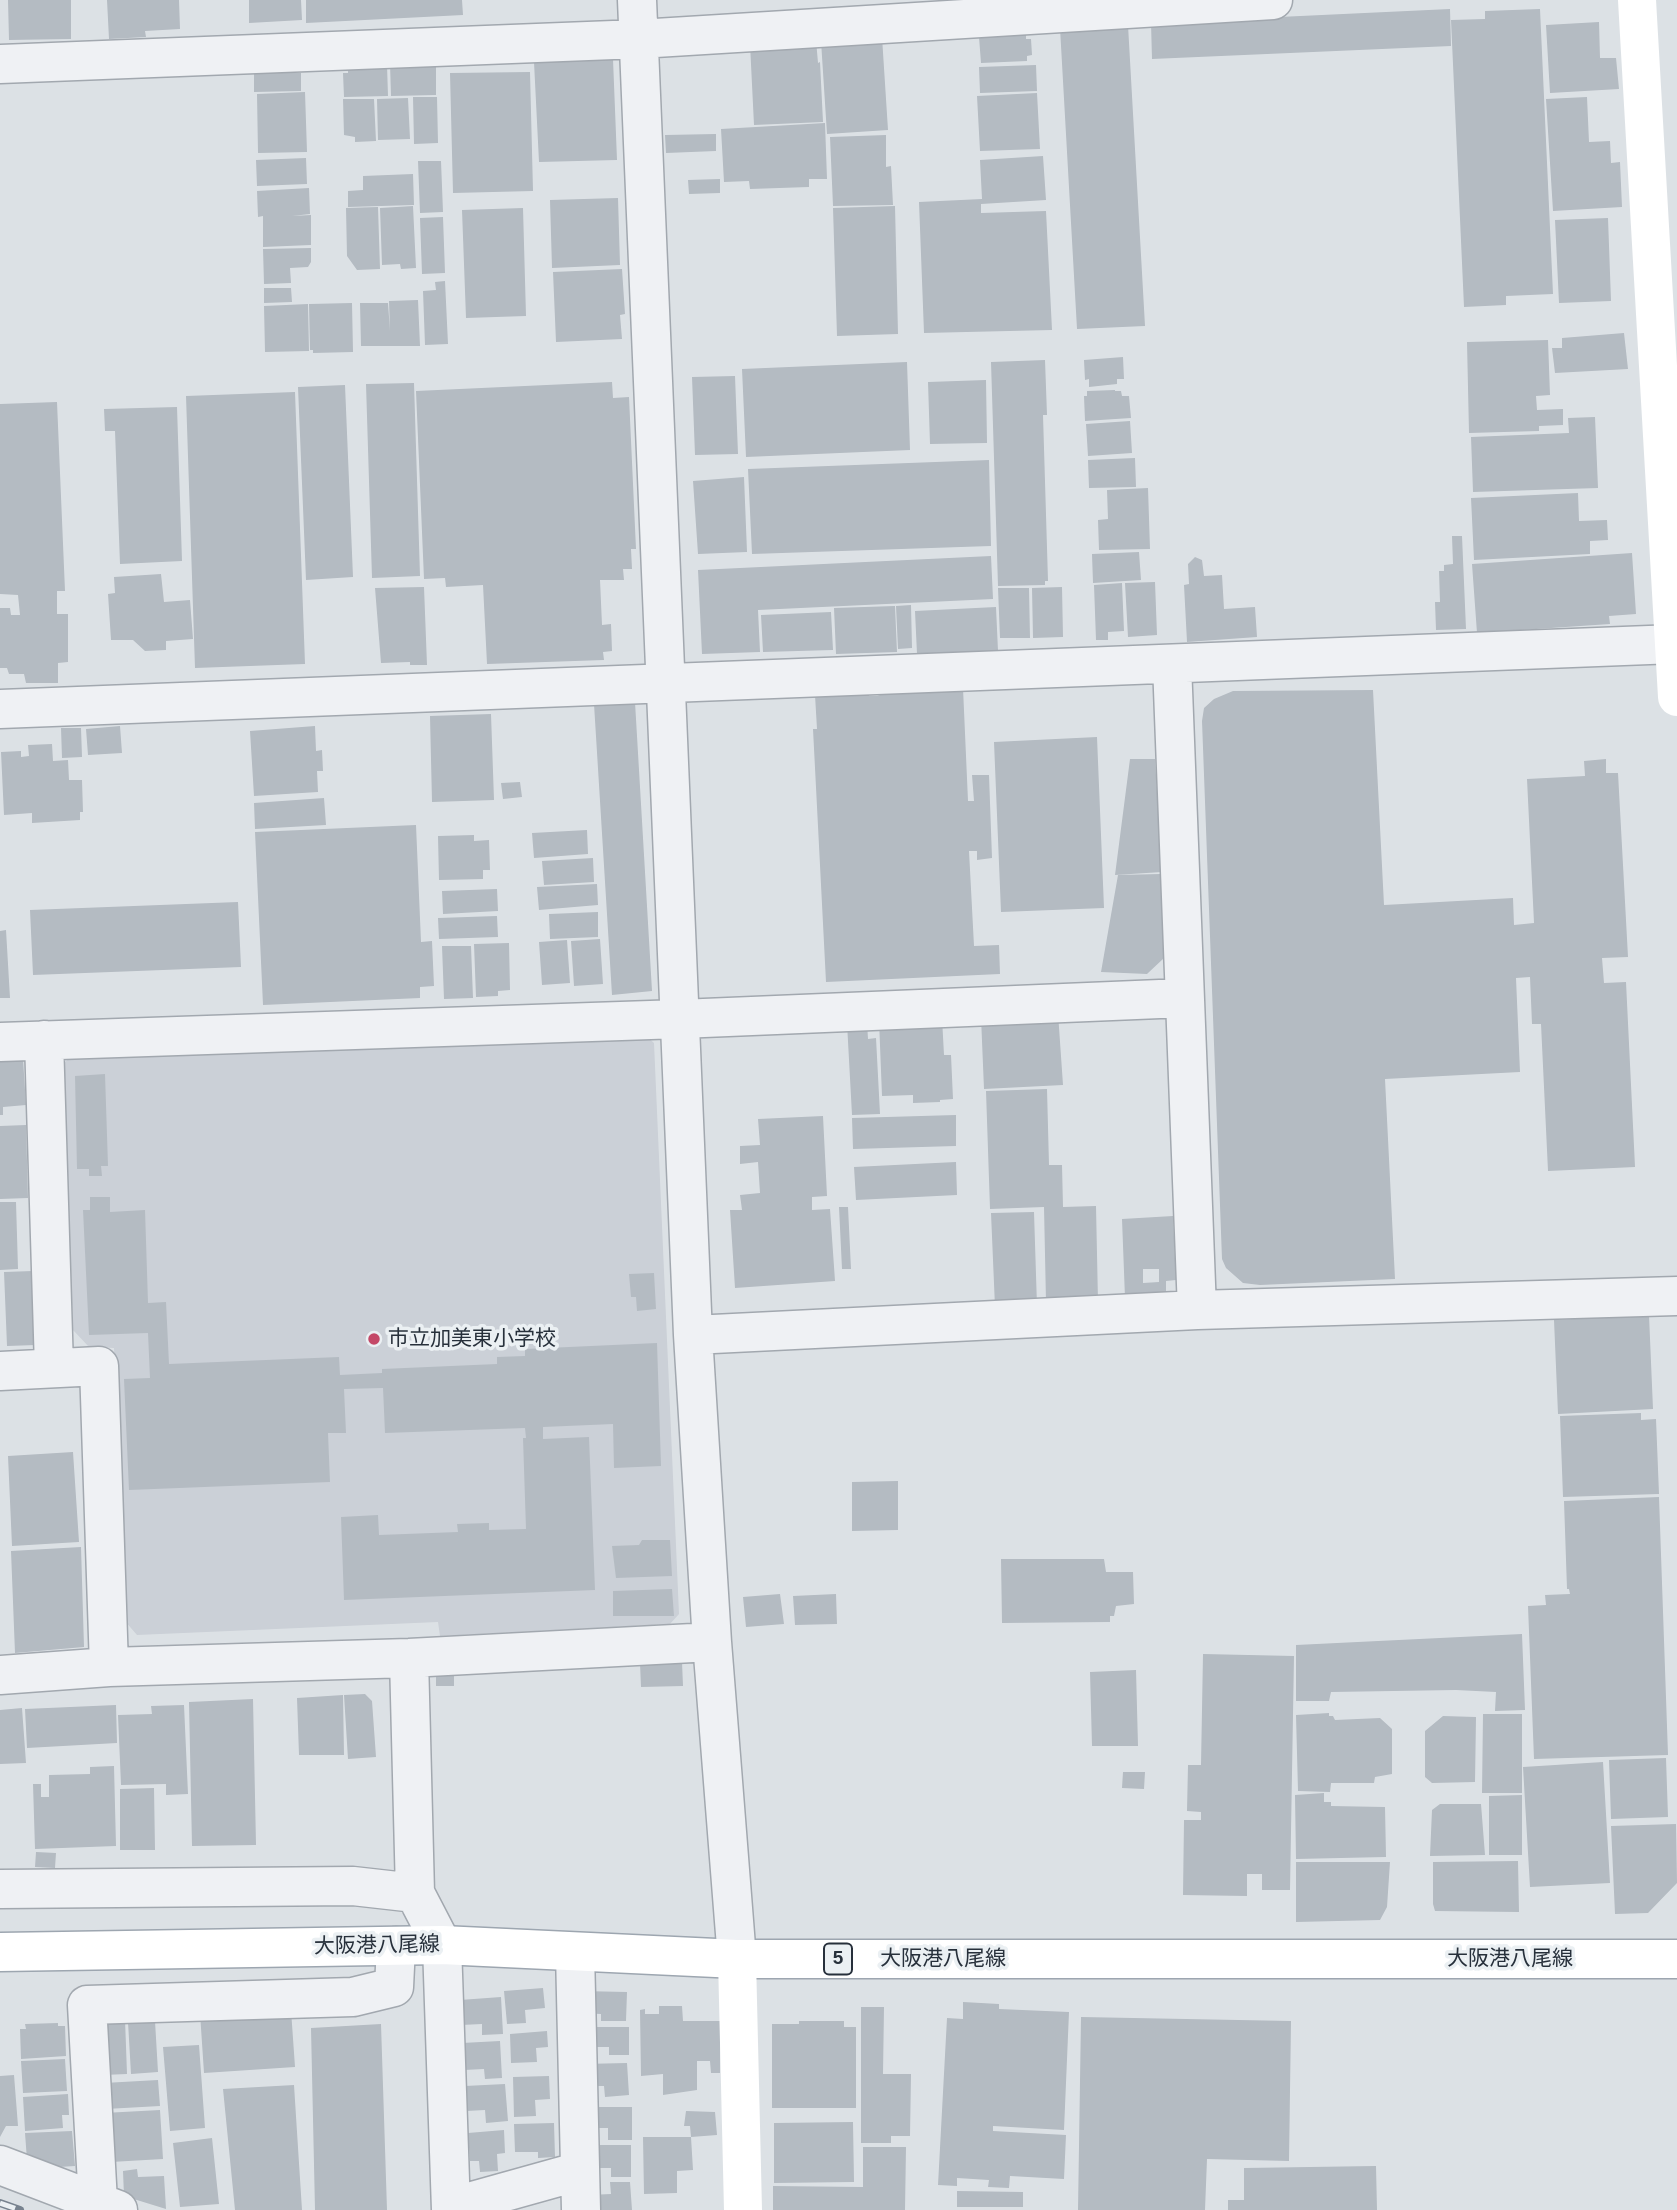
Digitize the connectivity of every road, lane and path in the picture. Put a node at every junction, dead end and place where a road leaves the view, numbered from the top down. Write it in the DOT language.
graph roads {
  1 [pos="637,0"];
  2 [pos="1273,0"];
  3 [pos="1637,0"];
  4 [pos="1139,4"];
  5 [pos="639,38"];
  6 [pos="0,64"];
  7 [pos="1666,319"];
  8 [pos="1675,644"];
  9 [pos="1172,664"];
  10 [pos="665,683"];
  11 [pos="1677,697"];
  12 [pos="0,709"];
  13 [pos="1184,998"];
  14 [pos="680,1019"];
  15 [pos="44,1040"];
  16 [pos="0,1042"];
  17 [pos="1677,1296"];
  18 [pos="1197,1310"];
  19 [pos="694,1335"];
  20 [pos="54,1368"];
  21 [pos="0,1371"];
  22 [pos="712,1642"];
  23 [pos="409,1658"];
  24 [pos="108,1667"];
  25 [pos="0,1675"];
  26 [pos="0,1889"];
  27 [pos="415,1893"];
  28 [pos="442,1945"];
  29 [pos="396,1946"];
  30 [pos="0,1952"];
  31 [pos="575,1952"];
  32 [pos="737,1959"];
  33 [pos="1677,1959"];
  34 [pos="0,2165"];
  35 [pos="580,2171"];
  36 [pos="108,2206"];
  37 [pos="451,2208"];
  38 [pos="581,2210"];
  39 [pos="743,2210"];
  1 -- 5 [label="street"];
  2 -- 4 [label="street"];
  3 -- 7 [label="main road"];
  4 -- 5 [label="street"];
  5 -- 6 [label="street"];
  5 -- 10 [label="street"];
  7 -- 8 [label="main road"];
  8 -- 9 [label="street"];
  8 -- 11 [label="main road"];
  9 -- 10 [label="street"];
  9 -- 13 [label="street"];
  10 -- 12 [label="street"];
  10 -- 14 [label="street"];
  13 -- 14 [label="street"];
  13 -- 18 [label="street"];
  14 -- 15 [label="street"];
  14 -- 19 [label="street"];
  15 -- 16 [label="street"];
  15 -- 20 [label="street"];
  17 -- 18 [label="street"];
  18 -- 19 [label="street"];
  19 -- 22 [label="street"];
  20 -- 21 [label="street"];
  20 -- 24 [label="street"];
  22 -- 23 [label="street"];
  22 -- 32 [label="street"];
  23 -- 24 [label="street"];
  23 -- 27 [label="street"];
  24 -- 25 [label="street"];
  26 -- 27 [label="street"];
  27 -- 28 [label="street"];
  28 -- 29 [label="main road, 大阪港八尾線 / 5"];
  28 -- 31 [label="main road, 大阪港八尾線 / 5"];
  28 -- 37 [label="street"];
  29 -- 30 [label="main road, 大阪港八尾線 / 5"];
  29 -- 36 [label="street"];
  31 -- 32 [label="main road, 大阪港八尾線 / 5"];
  31 -- 35 [label="street"];
  32 -- 33 [label="main road, 大阪港八尾線 / 5"];
  32 -- 39 [label="main road"];
  34 -- 36 [label="street"];
  35 -- 37 [label="street"];
  35 -- 38 [label="street"];
}
